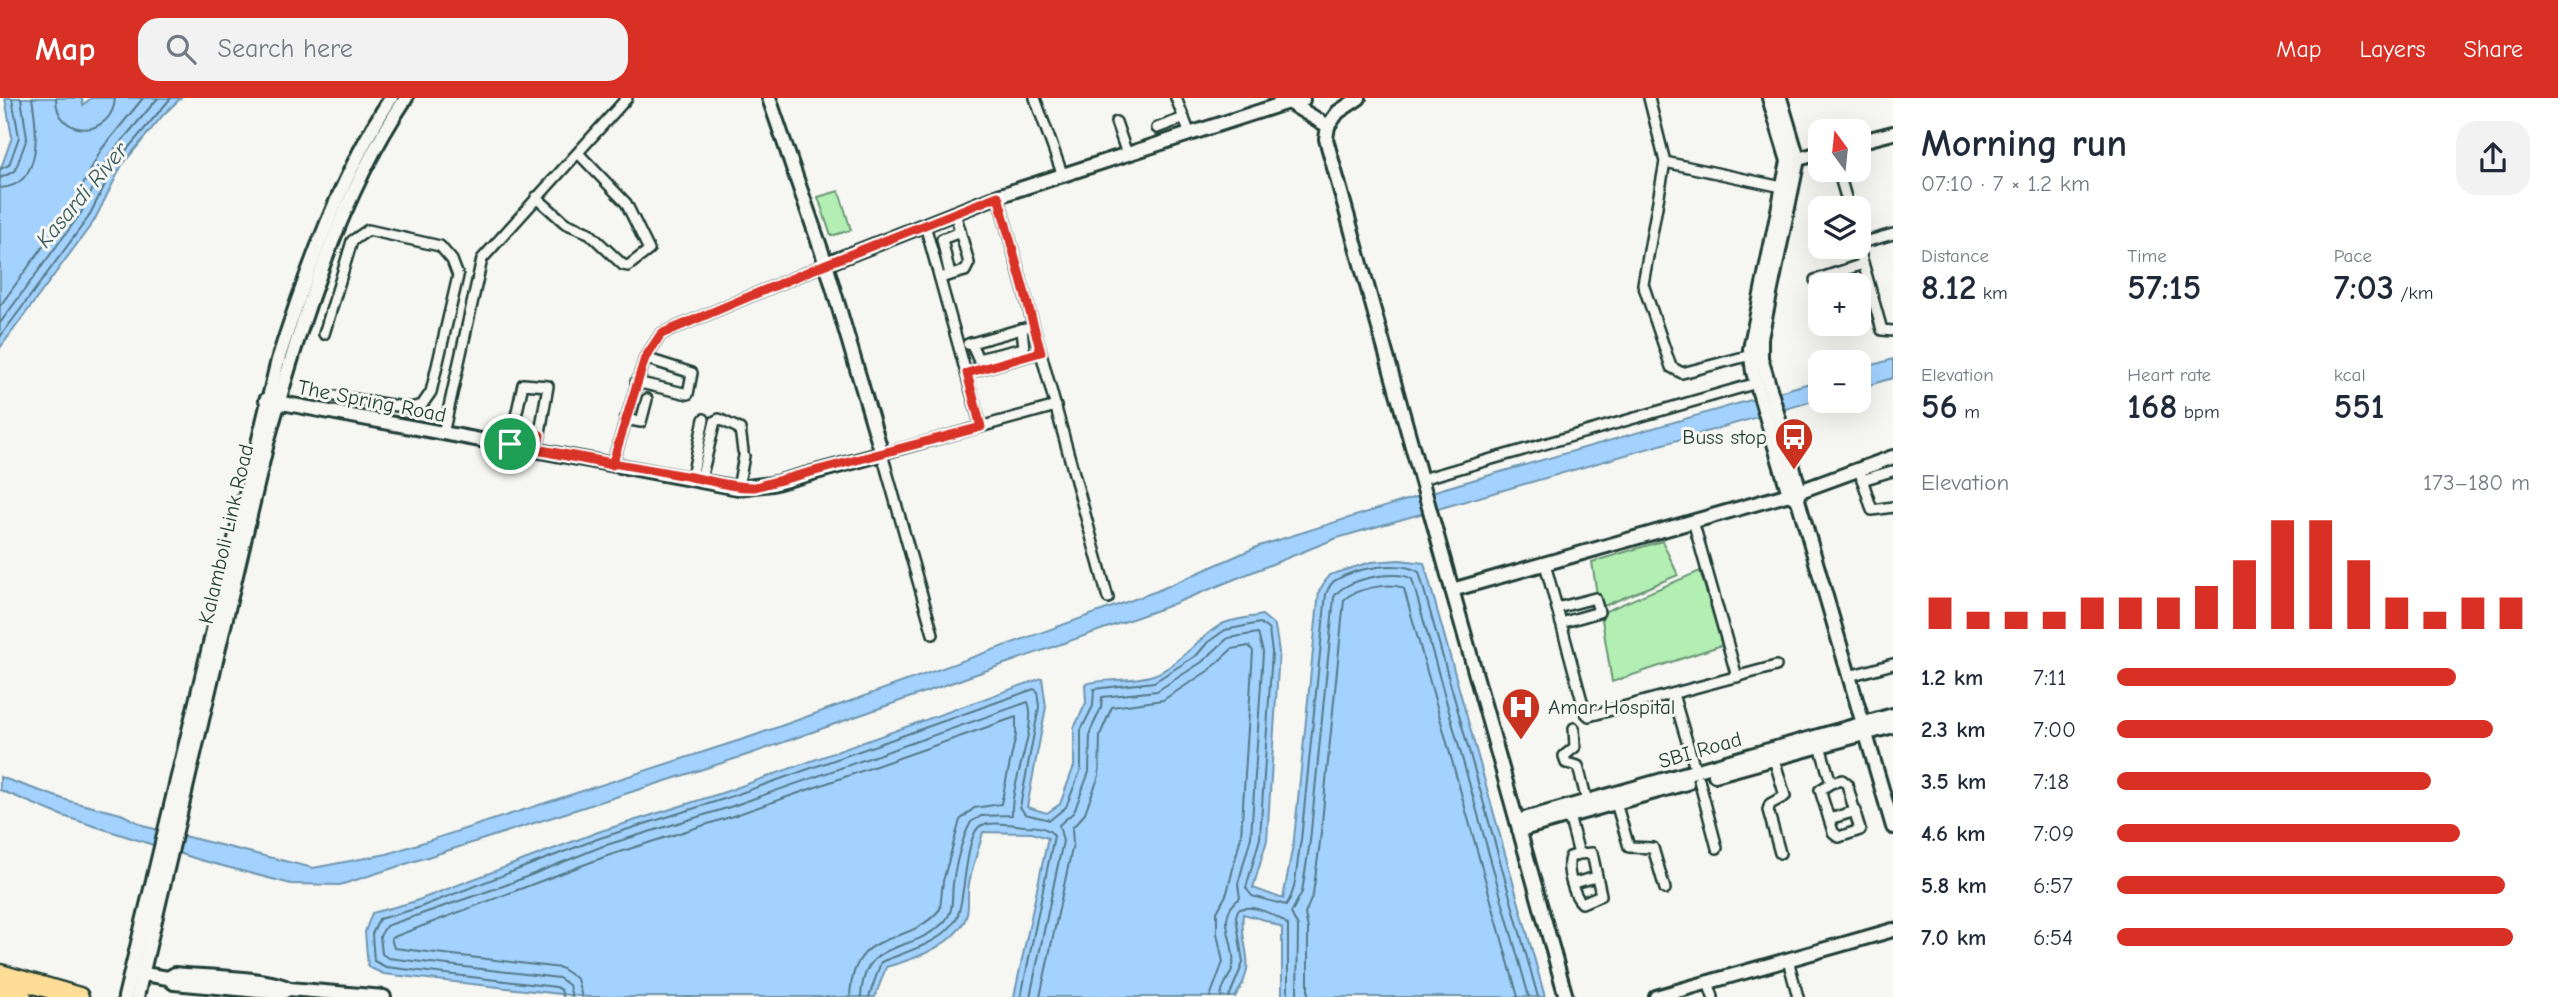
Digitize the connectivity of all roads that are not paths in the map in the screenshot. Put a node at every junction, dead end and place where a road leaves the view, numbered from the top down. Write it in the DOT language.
graph roads {
  1 [pos="391,98"];
  2 [pos="406,98"];
  3 [pos="627,98"];
  4 [pos="769,98"];
  5 [pos="1035,98"];
  6 [pos="1176,98"];
  7 [pos="1359,98"];
  8 [pos="1649,98"];
  9 [pos="1769,98"];
  10 [pos="1780,98"];
  11 [pos="1303,102"];
  12 [pos="1184,118"];
  13 [pos="1116,122"];
  14 [pos="1328,126"];
  15 [pos="1157,128"];
  16 [pos="1893,132"];
  17 [pos="1190,134"];
  18 [pos="1871,138"];
  19 [pos="578,153"];
  20 [pos="1127,154"];
  21 [pos="1808,156"];
  22 [pos="1793,160"];
  23 [pos="1665,162"];
  24 [pos="1063,176"];
  25 [pos="1782,187"];
  26 [pos="998,196"];
  27 [pos="536,197"];
  28 [pos="954,213"];
  29 [pos="925,225"];
  30 [pos="960,232"];
  31 [pos="1893,234"];
  32 [pos="1871,241"];
  33 [pos="1862,259"];
  34 [pos="826,264"];
  35 [pos="1863,264"];
  36 [pos="1836,273"];
  37 [pos="950,275"];
  38 [pos="940,278"];
  39 [pos="1034,326"];
  40 [pos="1022,329"];
  41 [pos="1893,331"];
  42 [pos="324,334"];
  43 [pos="971,344"];
  44 [pos="960,346"];
  45 [pos="1041,352"];
  46 [pos="645,358"];
  47 [pos="1755,363"];
  48 [pos="967,373"];
  49 [pos="636,382"];
  50 [pos="1761,386"];
  51 [pos="632,395"];
  52 [pos="335,396"];
  53 [pos="272,402"];
  54 [pos="369,403"];
  55 [pos="1056,406"];
  56 [pos="410,408"];
  57 [pos="365,419"];
  58 [pos="625,419"];
  59 [pos="704,419"];
  60 [pos="405,427"];
  61 [pos="981,427"];
  62 [pos="513,430"];
  63 [pos="443,434"];
  64 [pos="540,435"];
  65 [pos="510,444"];
  66 [pos="537,450"];
  67 [pos="882,454"];
  68 [pos="612,465"];
  69 [pos="1892,465"];
  70 [pos="1861,475"];
  71 [pos="696,478"];
  72 [pos="1422,482"];
  73 [pos="738,488"];
  74 [pos="1796,495"];
  75 [pos="1893,507"];
  76 [pos="1693,521"];
  77 [pos="1545,564"];
  78 [pos="1452,590"];
  79 [pos="1108,598"];
  80 [pos="1568,605"];
  81 [pos="1557,608"];
  82 [pos="1572,620"];
  83 [pos="1561,623"];
  84 [pos="933,634"];
  85 [pos="1893,664"];
  86 [pos="1776,666"];
  87 [pos="1849,676"];
  88 [pos="1737,677"];
  89 [pos="1673,694"];
  90 [pos="1893,715"];
  91 [pos="1893,726"];
  92 [pos="1574,728"];
  93 [pos="1864,729"];
  94 [pos="1820,746"];
  95 [pos="1774,759"];
  96 [pos="1698,776"];
  97 [pos="1831,783"];
  98 [pos="1587,801"];
  99 [pos="1616,803"];
  100 [pos="1856,811"];
  101 [pos="1569,816"];
  102 [pos="1829,819"];
  103 [pos="1518,825"];
  104 [pos="1893,827"];
  105 [pos="1717,848"];
  106 [pos="1780,853"];
  107 [pos="1579,854"];
  108 [pos="1597,877"];
  109 [pos="1573,883"];
  110 [pos="1665,889"];
  111 [pos="1893,932"];
  112 [pos="1788,960"];
  113 [pos="137,973"];
  114 [pos="0,974"];
  115 [pos="1708,982"];
  116 [pos="0,990"];
  117 [pos="296,992"];
  118 [pos="22,997"];
  119 [pos="79,997"];
  120 [pos="125,997"];
  121 [pos="137,997"];
  122 [pos="384,997"];
  123 [pos="1566,997"];
  124 [pos="1656,997"];
  125 [pos="1713,997"];
  126 [pos="1798,997"];
  1 -- 53 [label="street, Kalamboli Link Road"];
  2 -- 53 [label="street, Kalamboli Link Road"];
  3 -- 19 [label="street"];
  4 -- 34 [label="street"];
  5 -- 24 [label="street"];
  6 -- 12 [label="street"];
  7 -- 14 [label="street"];
  8 -- 23 [label="street"];
  9 -- 22 [label="street"];
  10 -- 22 [label="street"];
  11 -- 14 [label="street"];
  11 -- 17 [label="street"];
  12 -- 15 [label="street"];
  12 -- 17 [label="street"];
  13 -- 20 [label="street"];
  14 -- 72 [label="street"];
  16 -- 18 [label="street"];
  17 -- 20 [label="street"];
  19 -- 27 [label="street"];
  19 -- 27 [label="street"];
  20 -- 24 [label="street"];
  21 -- 22 [label="street"];
  22 -- 25 [label="street"];
  22 -- 47 [label="street"];
  23 -- 25 [label="street"];
  23 -- 47 [label="street"];
  24 -- 26 [label="street"];
  25 -- 47 [label="street"];
  26 -- 28 [label="street"];
  26 -- 39 [label="street"];
  27 -- 63 [label="street"];
  28 -- 29 [label="street"];
  28 -- 30 [label="street"];
  29 -- 34 [label="street"];
  29 -- 38 [label="street"];
  30 -- 37 [label="street"];
  30 -- 37 [label="street"];
  31 -- 32 [label="street"];
  33 -- 35 [label="street"];
  34 -- 46 [label="street"];
  34 -- 67 [label="street"];
  35 -- 36 [label="street"];
  35 -- 41 [label="street"];
  37 -- 38 [label="street"];
  38 -- 44 [label="street"];
  39 -- 40 [label="street"];
  39 -- 45 [label="street"];
  40 -- 43 [label="street"];
  40 -- 43 [label="street"];
  42 -- 56 [label="street"];
  43 -- 44 [label="street"];
  44 -- 48 [label="street"];
  45 -- 48 [label="street"];
  45 -- 55 [label="street"];
  46 -- 49 [label="street"];
  46 -- 49 [label="street"];
  47 -- 50 [label="street"];
  48 -- 61 [label="street"];
  49 -- 51 [label="street"];
  50 -- 72 [label="street"];
  50 -- 74 [label="street"];
  51 -- 58 [label="street"];
  51 -- 58 [label="street"];
  52 -- 54 [label="street"];
  53 -- 57 [label="street, The Spring Road"];
  53 -- 113 [label="street, Kalamboli Link Road"];
  54 -- 56 [label="street"];
  54 -- 57 [label="street"];
  55 -- 61 [label="street"];
  55 -- 79 [label="street"];
  56 -- 60 [label="street"];
  57 -- 60 [label="street, The Spring Road"];
  58 -- 68 [label="street"];
  59 -- 71 [label="street"];
  60 -- 63 [label="street, The Spring Road"];
  61 -- 67 [label="street"];
  62 -- 64 [label="street"];
  62 -- 64 [label="street"];
  62 -- 65 [label="street"];
  63 -- 65 [label="street, The Spring Road"];
  64 -- 66 [label="street"];
  65 -- 66 [label="street, The Spring Road"];
  66 -- 68 [label="street, The Spring Road"];
  67 -- 73 [label="street, The Spring Road"];
  67 -- 84 [label="street"];
  68 -- 71 [label="street, The Spring Road"];
  69 -- 70 [label="street"];
  70 -- 74 [label="street"];
  70 -- 75 [label="street"];
  71 -- 73 [label="street, The Spring Road"];
  71 -- 73 [label="street"];
  72 -- 78 [label="street"];
  74 -- 76 [label="street"];
  74 -- 87 [label="street"];
  76 -- 77 [label="street"];
  76 -- 88 [label="street"];
  77 -- 78 [label="street"];
  77 -- 81 [label="street"];
  78 -- 103 [label="street"];
  80 -- 81 [label="street"];
  80 -- 82 [label="street"];
  80 -- 82 [label="street"];
  81 -- 83 [label="street"];
  82 -- 83 [label="street"];
  83 -- 89 [label="street"];
  85 -- 87 [label="street"];
  86 -- 88 [label="street"];
  87 -- 93 [label="street"];
  88 -- 89 [label="street"];
  89 -- 96 [label="street"];
  90 -- 93 [label="street, SBI Road"];
  91 -- 93 [label="street, SBI Road"];
  92 -- 98 [label="street"];
  93 -- 94 [label="street, SBI Road"];
  93 -- 96 [label="street, SBI Road"];
  93 -- 104 [label="street"];
  94 -- 95 [label="street, SBI Road"];
  94 -- 97 [label="street"];
  95 -- 96 [label="street, SBI Road"];
  95 -- 106 [label="street"];
  96 -- 98 [label="street, SBI Road"];
  96 -- 99 [label="street, SBI Road"];
  96 -- 105 [label="street"];
  97 -- 100 [label="street"];
  97 -- 102 [label="street"];
  98 -- 103 [label="street, SBI Road"];
  99 -- 101 [label="street, SBI Road"];
  99 -- 110 [label="street"];
  100 -- 102 [label="street"];
  100 -- 102 [label="street"];
  101 -- 103 [label="street, SBI Road"];
  101 -- 107 [label="street"];
  103 -- 123 [label="street"];
  107 -- 108 [label="street"];
  107 -- 109 [label="street"];
  108 -- 109 [label="street"];
  108 -- 109 [label="street"];
  111 -- 112 [label="street"];
  112 -- 115 [label="street"];
  112 -- 126 [label="street"];
  113 -- 117 [label="street"];
  113 -- 120 [label="street, Kalamboli Link Road"];
  113 -- 121 [label="street, Kalamboli Link Road"];
  114 -- 119 [label="highway"];
  115 -- 124 [label="street"];
  115 -- 125 [label="street"];
  116 -- 118 [label="highway"];
  117 -- 122 [label="street"];
}
